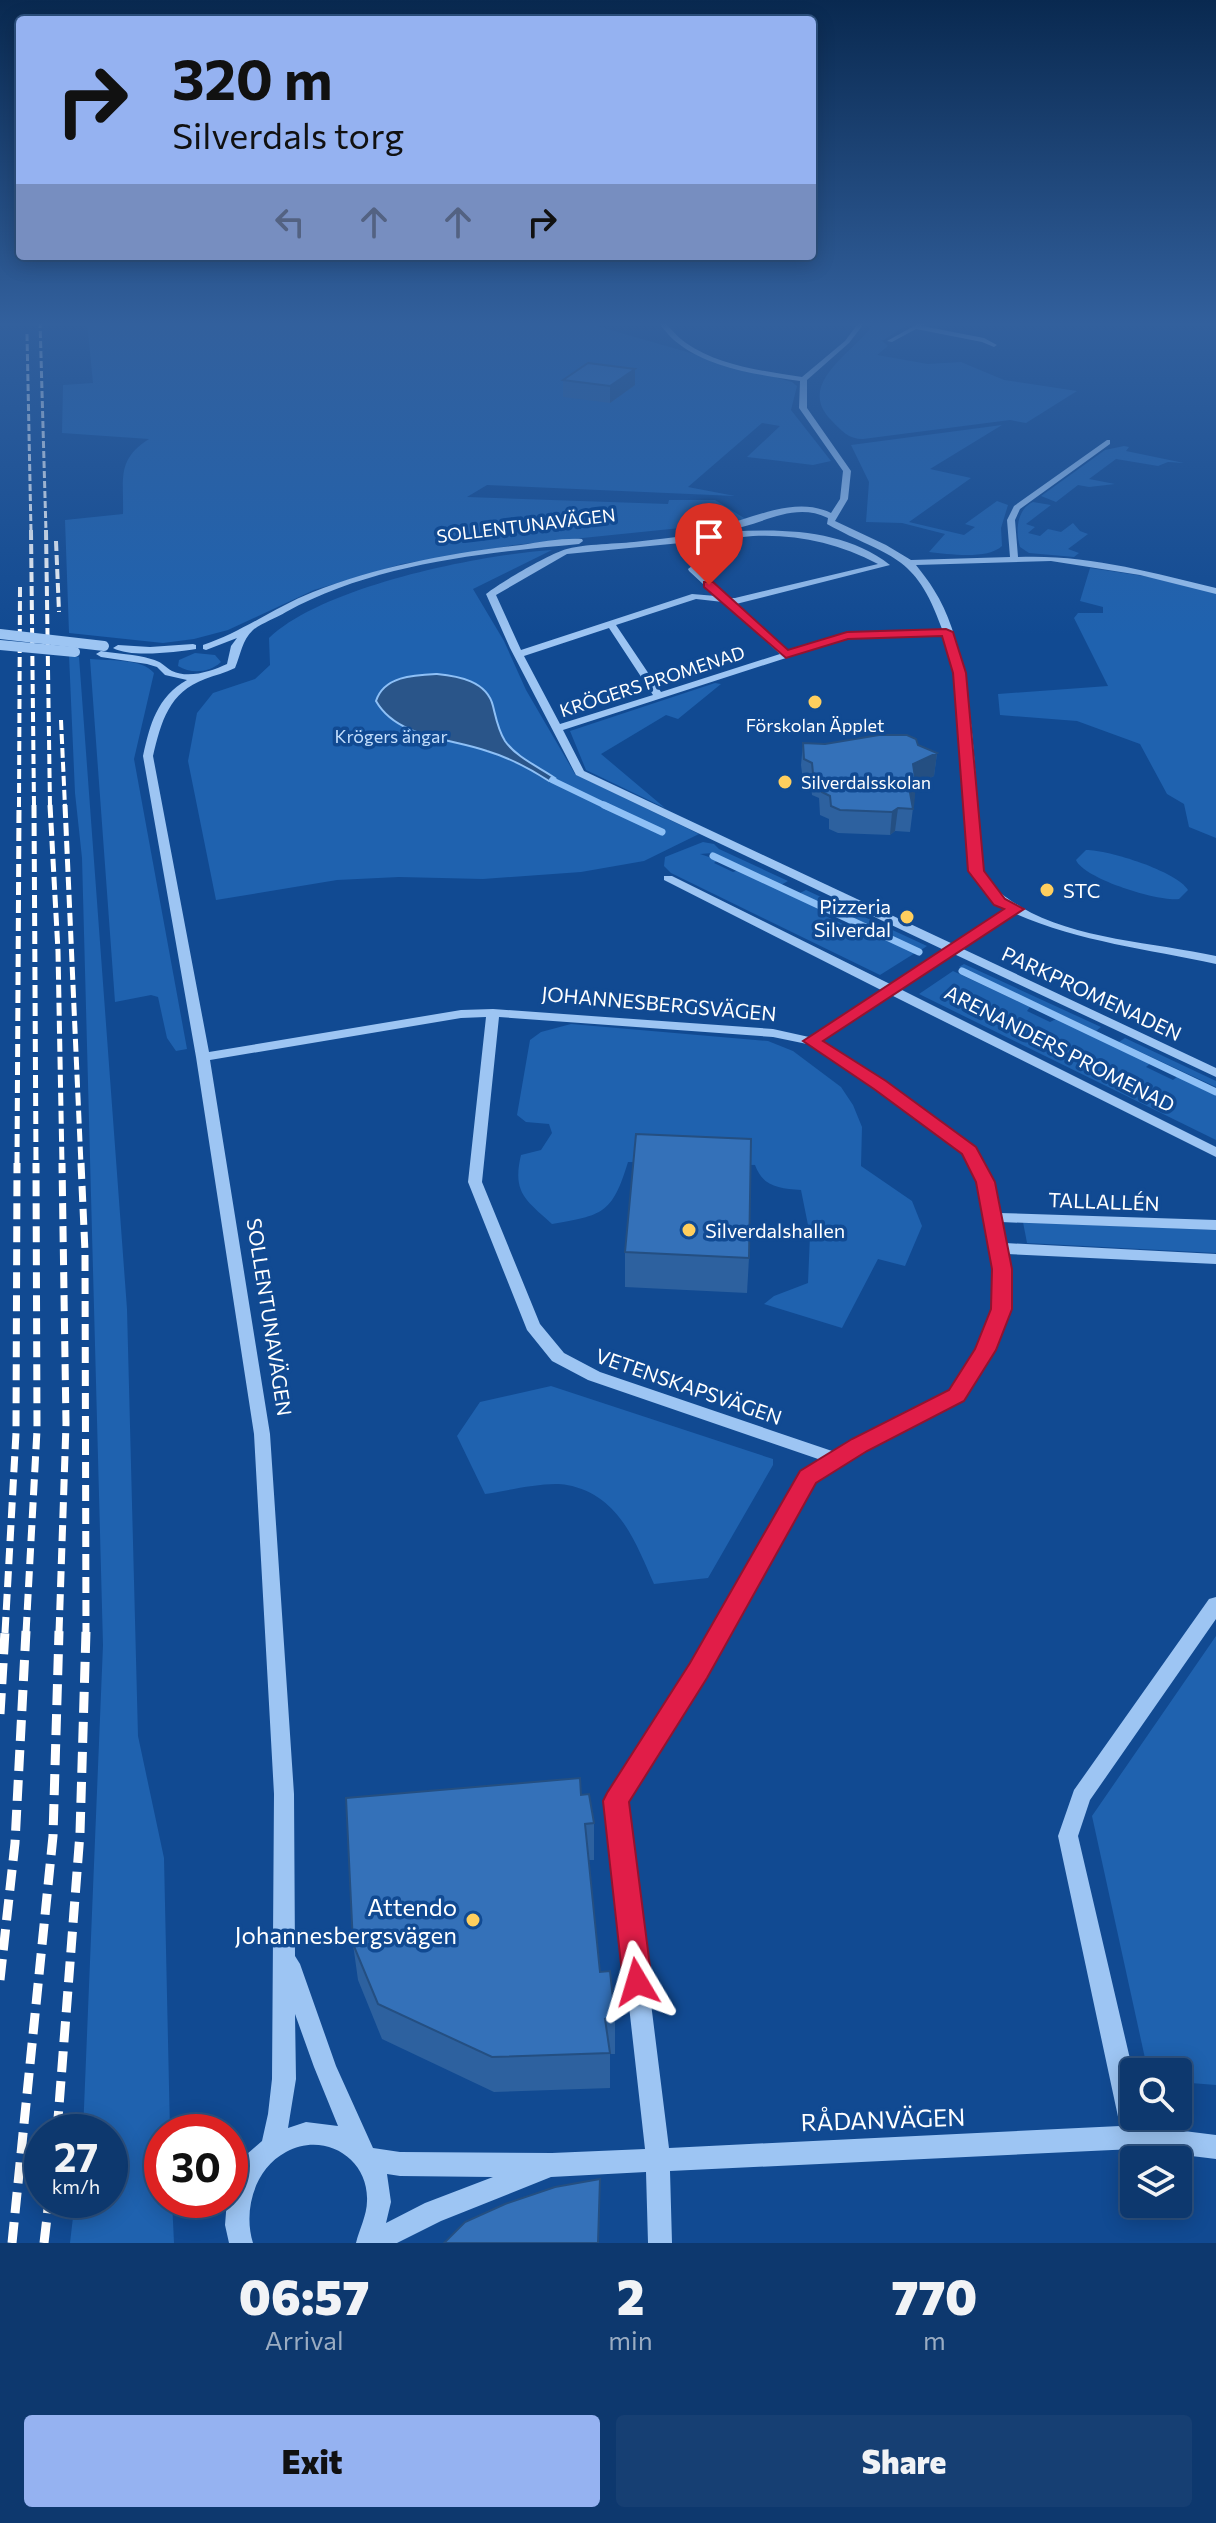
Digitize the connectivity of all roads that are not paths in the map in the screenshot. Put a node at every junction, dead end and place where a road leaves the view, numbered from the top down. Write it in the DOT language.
graph roads {
  1 [pos="815,426"];
  2 [pos="1107,442"];
  3 [pos="844,493"];
  4 [pos="810,508"];
  5 [pos="775,515"];
  6 [pos="829,521"];
  7 [pos="790,526"];
  8 [pos="720,529"];
  9 [pos="897,556"];
  10 [pos="1014,557"];
  11 [pos="909,563"];
  12 [pos="692,569"];
  13 [pos="1216,591"];
  14 [pos="725,600"];
  15 [pos="611,624"];
  16 [pos="254,625"];
  17 [pos="946,632"];
  18 [pos="0,634"];
  19 [pos="0,645"];
  20 [pos="193,647"];
  21 [pos="206,647"];
  22 [pos="102,650"];
  23 [pos="519,654"];
  24 [pos="786,654"];
  25 [pos="233,655"];
  26 [pos="164,669"];
  27 [pos="201,677"];
  28 [pos="658,695"];
  29 [pos="169,696"];
  30 [pos="556,729"];
  31 [pos="668,878"];
  32 [pos="1016,909"];
  33 [pos="952,950"];
  34 [pos="1216,960"];
  35 [pos="890,989"];
  36 [pos="493,1013"];
  37 [pos="811,1041"];
  38 [pos="203,1057"];
  39 [pos="1216,1073"];
  40 [pos="1216,1153"];
  41 [pos="990,1217"];
  42 [pos="1216,1225"];
  43 [pos="996,1248"];
  44 [pos="1216,1259"];
  45 [pos="837,1459"];
  46 [pos="1216,1604"];
  47 [pos="286,1956"];
  48 [pos="1134,2137"];
  49 [pos="272,2147"];
  50 [pos="1216,2147"];
  51 [pos="365,2153"];
  52 [pos="658,2158"];
  53 [pos="552,2165"];
  54 [pos="240,2242"];
  55 [pos="370,2243"];
  56 [pos="660,2243"];
  1 -- 3 [label="street"];
  2 -- 10 [label="street"];
  3 -- 4 [label="street"];
  3 -- 6 [label="street"];
  4 -- 5 [label="street, SOLLENTUNAVÄGEN"];
  4 -- 6 [label="street"];
  5 -- 7 [label="street"];
  5 -- 8 [label="street, SOLLENTUNAVÄGEN"];
  6 -- 9 [label="street"];
  7 -- 8 [label="street, SOLLENTUNAVÄGEN"];
  7 -- 9 [label="street, SOLLENTUNAVÄGEN"];
  8 -- 16 [label="street, SOLLENTUNAVÄGEN"];
  9 -- 11 [label="street"];
  10 -- 11 [label="street"];
  10 -- 13 [label="street"];
  11 -- 17 [label="street"];
  12 -- 14 [label="street"];
  14 -- 15 [label="street"];
  14 -- 23 [label="street, PARKPROMENADEN"];
  14 -- 24 [label="street"];
  15 -- 23 [label="street"];
  15 -- 28 [label="street"];
  16 -- 21 [label="street, SOLLENTUNAVÄGEN"];
  16 -- 25 [label="street, SOLLENTUNAVÄGEN"];
  17 -- 24 [label="street, KRÖGERS PROMENAD"];
  17 -- 32 [label="street"];
  18 -- 22 [label="street, bridge"];
  19 -- 22 [label="street, bridge"];
  20 -- 21 [label="street, SOLLENTUNAVÄGEN"];
  20 -- 22 [label="street"];
  20 -- 26 [label="street, SOLLENTUNAVÄGEN"];
  21 -- 25 [label="street, SOLLENTUNAVÄGEN"];
  22 -- 26 [label="street"];
  23 -- 30 [label="street, PARKPROMENADEN"];
  24 -- 28 [label="street, KRÖGERS PROMENAD"];
  25 -- 27 [label="street, SOLLENTUNAVÄGEN"];
  26 -- 27 [label="street"];
  26 -- 29 [label="street, SOLLENTUNAVÄGEN"];
  27 -- 29 [label="street, SOLLENTUNAVÄGEN"];
  28 -- 30 [label="street, KRÖGERS PROMENAD"];
  29 -- 38 [label="street, SOLLENTUNAVÄGEN"];
  30 -- 33 [label="street, PARKPROMENADEN"];
  31 -- 35 [label="street, ARENANDERS PROMENAD"];
  32 -- 33 [label="street"];
  32 -- 34 [label="street"];
  33 -- 35 [label="street"];
  33 -- 39 [label="street, PARKPROMENADEN"];
  35 -- 37 [label="street"];
  35 -- 40 [label="street, ARENANDERS PROMENAD"];
  36 -- 37 [label="street, JOHANNESBERGSVÄGEN"];
  36 -- 38 [label="street, JOHANNESBERGSVÄGEN"];
  36 -- 45 [label="street, VETENSKAPSVÄGEN"];
  37 -- 41 [label="street, JOHANNESBERGSVÄGEN"];
  38 -- 47 [label="street, SOLLENTUNAVÄGEN"];
  41 -- 42 [label="street, TALLALLÉN"];
  41 -- 43 [label="street, JOHANNESBERGSVÄGEN"];
  43 -- 44 [label="street"];
  43 -- 45 [label="street, JOHANNESBERGSVÄGEN"];
  45 -- 52 [label="street, JOHANNESBERGSVÄGEN"];
  46 -- 48 [label="street"];
  47 -- 49 [label="street, SOLLENTUNAVÄGEN"];
  47 -- 51 [label="street, SOLLENTUNAVÄGEN"];
  48 -- 50 [label="street, RÅDANVÄGEN"];
  48 -- 52 [label="street, RÅDANVÄGEN"];
  49 -- 51 [label="street, RÅDANVÄGEN"];
  49 -- 54 [label="street"];
  51 -- 53 [label="street, RÅDANVÄGEN"];
  51 -- 55 [label="street, SOLLENTUNAVÄGEN"];
  52 -- 53 [label="street, RÅDANVÄGEN"];
  52 -- 56 [label="street, JOHANNESBERGSVÄGEN"];
  53 -- 55 [label="street, RÅDANVÄGEN"];
}
